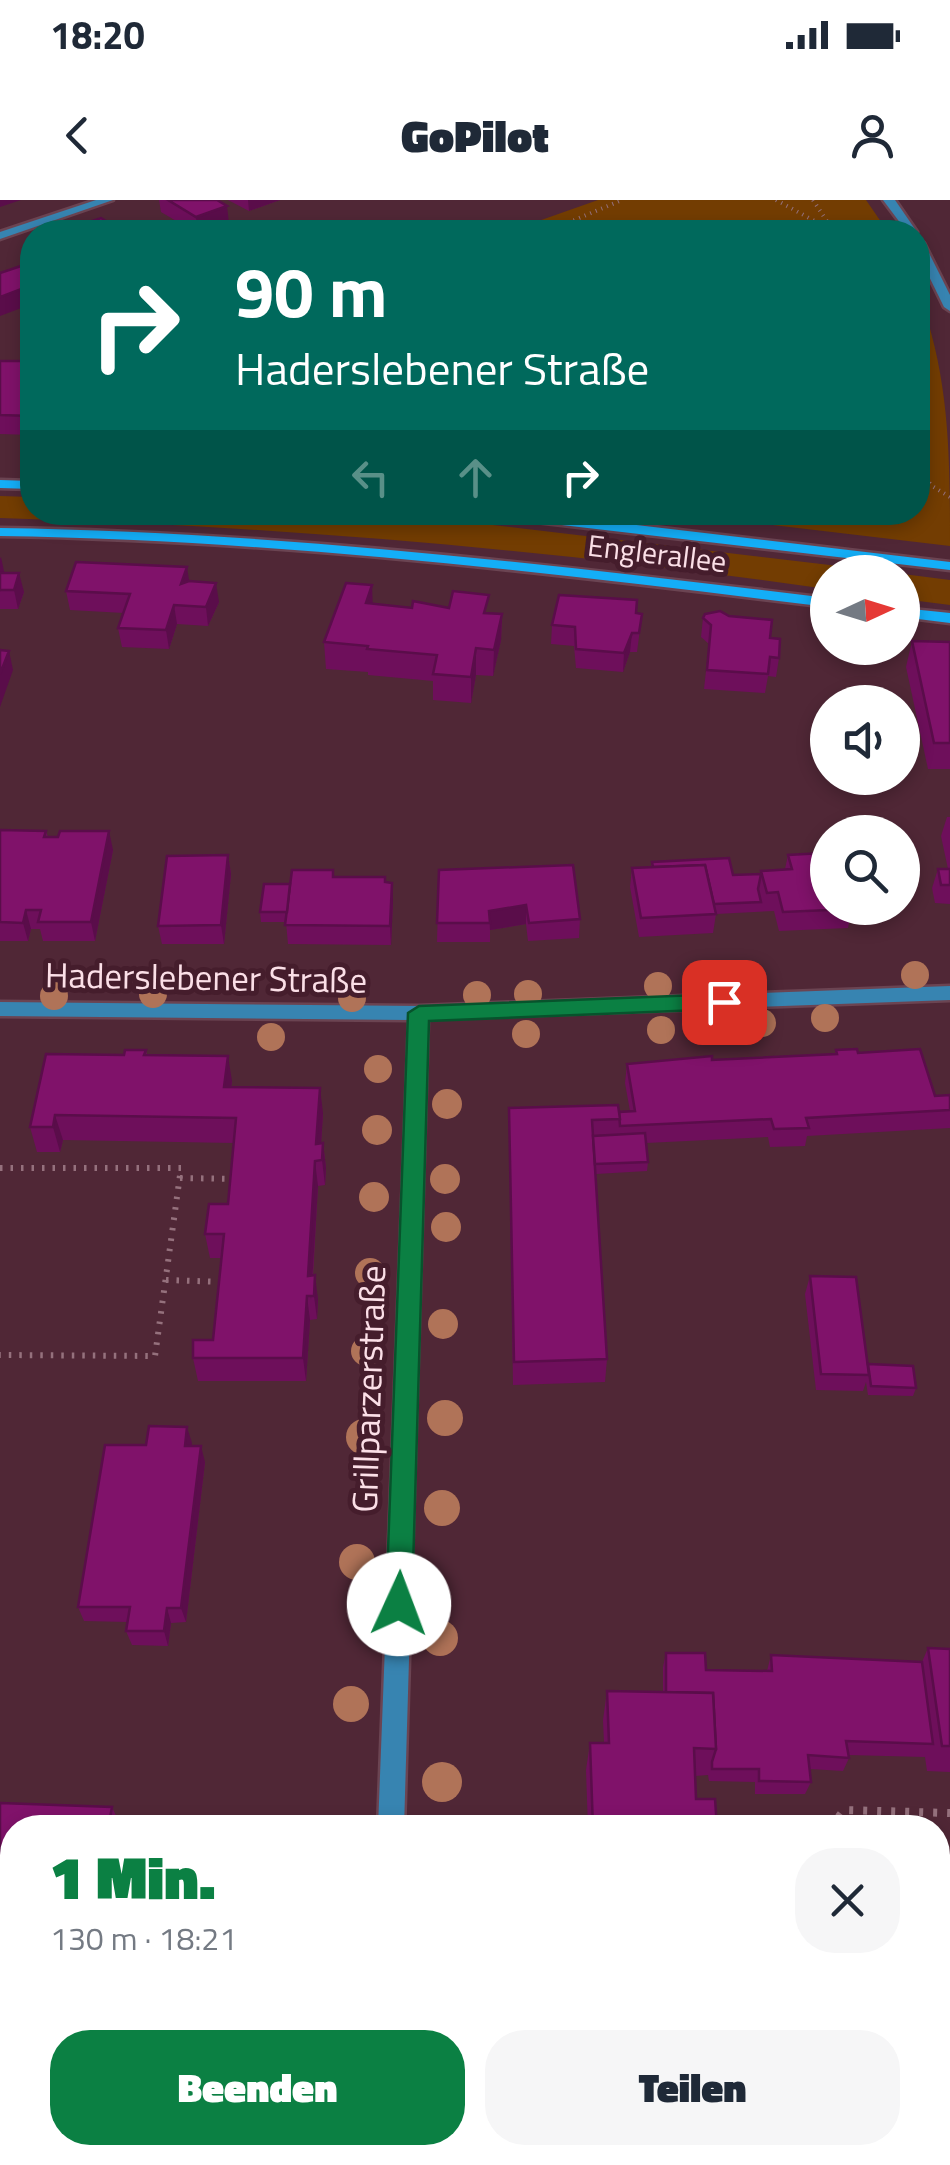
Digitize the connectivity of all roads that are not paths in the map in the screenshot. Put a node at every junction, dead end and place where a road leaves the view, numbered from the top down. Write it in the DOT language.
graph roads {
  1 [pos="107,200"];
  2 [pos="48,220"];
  3 [pos="930,267"];
  4 [pos="950,307"];
  5 [pos="597,525"];
  6 [pos="0,532"];
  7 [pos="950,566"];
  8 [pos="810,601"];
  9 [pos="920,614"];
  10 [pos="950,618"];
  11 [pos="950,993"];
  12 [pos="0,1008"];
  13 [pos="419,1013"];
  14 [pos="391,1815"];
  1 -- 2 [label="street"];
  3 -- 4 [label="street"];
  5 -- 7 [label="main road, Englerallee"];
  6 -- 8 [label="main road, Englerallee"];
  9 -- 10 [label="main road"];
  11 -- 13 [label="street, Haderslebener Straße"];
  12 -- 13 [label="street, Haderslebener Straße"];
  13 -- 14 [label="street, Grillparzerstraße"];
}
